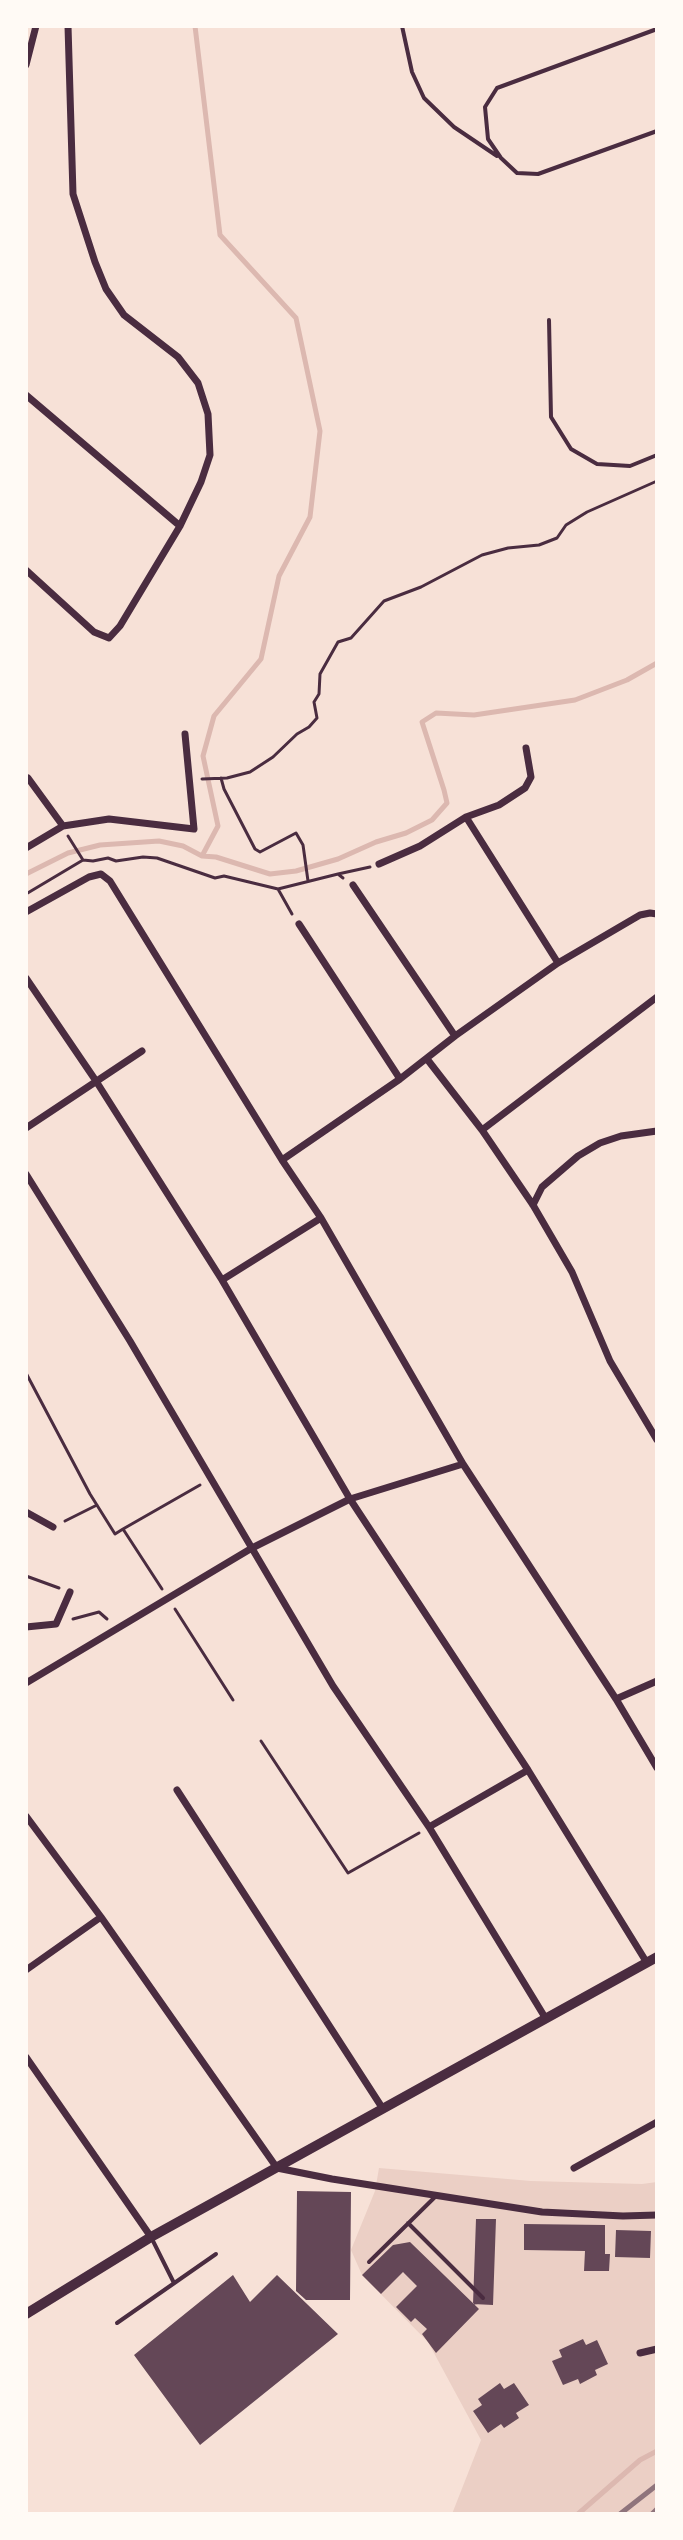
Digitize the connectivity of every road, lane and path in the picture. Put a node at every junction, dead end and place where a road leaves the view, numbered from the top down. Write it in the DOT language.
graph roads {
  1 [pos="36,26"];
  2 [pos="68,26"];
  3 [pos="402,26"];
  4 [pos="657,29"];
  5 [pos="26,65"];
  6 [pos="657,131"];
  7 [pos="501,158"];
  8 [pos="549,320"];
  9 [pos="26,395"];
  10 [pos="657,455"];
  11 [pos="657,481"];
  12 [pos="180,526"];
  13 [pos="26,570"];
  14 [pos="185,734"];
  15 [pos="526,748"];
  16 [pos="28,778"];
  17 [pos="221,778"];
  18 [pos="202,779"];
  19 [pos="466,817"];
  20 [pos="63,826"];
  21 [pos="26,848"];
  22 [pos="83,860"];
  23 [pos="379,864"];
  24 [pos="338,874"];
  25 [pos="308,881"];
  26 [pos="353,885"];
  27 [pos="278,889"];
  28 [pos="26,894"];
  29 [pos="26,912"];
  30 [pos="653,914"];
  31 [pos="299,924"];
  32 [pos="558,963"];
  33 [pos="26,978"];
  34 [pos="657,997"];
  35 [pos="455,1036"];
  36 [pos="142,1051"];
  37 [pos="427,1059"];
  38 [pos="400,1079"];
  39 [pos="96,1081"];
  40 [pos="26,1128"];
  41 [pos="482,1130"];
  42 [pos="657,1131"];
  43 [pos="282,1160"];
  44 [pos="26,1174"];
  45 [pos="533,1205"];
  46 [pos="321,1218"];
  47 [pos="222,1280"];
  48 [pos="26,1373"];
  49 [pos="657,1440"];
  50 [pos="463,1464"];
  51 [pos="212,1478"];
  52 [pos="350,1499"];
  53 [pos="97,1505"];
  54 [pos="26,1512"];
  55 [pos="53,1527"];
  56 [pos="123,1529"];
  57 [pos="252,1548"];
  58 [pos="26,1576"];
  59 [pos="70,1592"];
  60 [pos="168,1599"];
  61 [pos="56,1624"];
  62 [pos="26,1627"];
  63 [pos="119,1629"];
  64 [pos="657,1681"];
  65 [pos="26,1683"];
  66 [pos="616,1699"];
  67 [pos="233,1700"];
  68 [pos="261,1741"];
  69 [pos="657,1768"];
  70 [pos="528,1770"];
  71 [pos="177,1790"];
  72 [pos="26,1816"];
  73 [pos="429,1827"];
  74 [pos="101,1917"];
  75 [pos="652,1960"];
  76 [pos="26,1970"];
  77 [pos="546,2019"];
  78 [pos="26,2057"];
  79 [pos="383,2109"];
  80 [pos="657,2122"];
  81 [pos="277,2168"];
  82 [pos="574,2168"];
  83 [pos="437,2194"];
  84 [pos="657,2215"];
  85 [pos="408,2223"];
  86 [pos="151,2237"];
  87 [pos="216,2254"];
  88 [pos="369,2262"];
  89 [pos="174,2283"];
  90 [pos="483,2298"];
  91 [pos="27,2310"];
  92 [pos="117,2323"];
  93 [pos="657,2349"];
  94 [pos="640,2353"];
  1 -- 5 [label="street"];
  2 -- 12 [label="street"];
  3 -- 7 [label="lane"];
  4 -- 7 [label="lane"];
  6 -- 7 [label="lane"];
  8 -- 10 [label="lane"];
  9 -- 12 [label="street"];
  11 -- 17 [label="path"];
  12 -- 13 [label="street"];
  14 -- 20 [label="street"];
  15 -- 19 [label="street"];
  16 -- 20 [label="street"];
  17 -- 18 [label="path"];
  17 -- 25 [label="path"];
  19 -- 23 [label="street"];
  19 -- 32 [label="street"];
  20 -- 21 [label="street"];
  20 -- 22 [label="path"];
  22 -- 27 [label="path"];
  22 -- 28 [label="path"];
  23 -- 24 [label="path"];
  24 -- 25 [label="path"];
  24 -- 26 [label="path"];
  25 -- 27 [label="path"];
  26 -- 35 [label="street"];
  27 -- 31 [label="path"];
  29 -- 43 [label="street"];
  30 -- 32 [label="street"];
  31 -- 38 [label="street"];
  32 -- 35 [label="street"];
  33 -- 39 [label="street"];
  34 -- 41 [label="street"];
  35 -- 37 [label="street"];
  36 -- 39 [label="street"];
  37 -- 38 [label="street"];
  37 -- 41 [label="street"];
  38 -- 43 [label="street"];
  39 -- 40 [label="street"];
  39 -- 47 [label="street"];
  41 -- 45 [label="street"];
  42 -- 45 [label="street"];
  43 -- 46 [label="street"];
  44 -- 51 [label="street"];
  45 -- 49 [label="street"];
  46 -- 47 [label="street"];
  46 -- 50 [label="street"];
  47 -- 52 [label="street"];
  48 -- 53 [label="path"];
  50 -- 52 [label="street"];
  50 -- 66 [label="street"];
  51 -- 56 [label="path"];
  51 -- 57 [label="street"];
  52 -- 57 [label="street"];
  52 -- 70 [label="street"];
  53 -- 55 [label="path"];
  53 -- 56 [label="path"];
  54 -- 55 [label="street"];
  56 -- 60 [label="path"];
  57 -- 60 [label="street"];
  57 -- 73 [label="street"];
  58 -- 59 [label="path"];
  59 -- 61 [label="street"];
  60 -- 63 [label="street"];
  60 -- 67 [label="path"];
  61 -- 62 [label="street"];
  61 -- 63 [label="path"];
  63 -- 65 [label="street"];
  64 -- 66 [label="street"];
  66 -- 69 [label="street"];
  68 -- 73 [label="path"];
  70 -- 73 [label="street"];
  70 -- 75 [label="street"];
  71 -- 79 [label="street"];
  72 -- 74 [label="street"];
  73 -- 77 [label="street"];
  74 -- 76 [label="street"];
  74 -- 81 [label="street"];
  75 -- 77 [label="main road"];
  77 -- 79 [label="main road"];
  78 -- 86 [label="street"];
  79 -- 81 [label="main road"];
  80 -- 82 [label="street"];
  81 -- 83 [label="street"];
  81 -- 86 [label="main road"];
  83 -- 84 [label="street"];
  83 -- 85 [label="lane"];
  85 -- 88 [label="lane"];
  85 -- 90 [label="lane"];
  86 -- 89 [label="lane"];
  86 -- 91 [label="main road"];
  87 -- 89 [label="lane"];
  89 -- 92 [label="lane"];
  93 -- 94 [label="street"];
}
